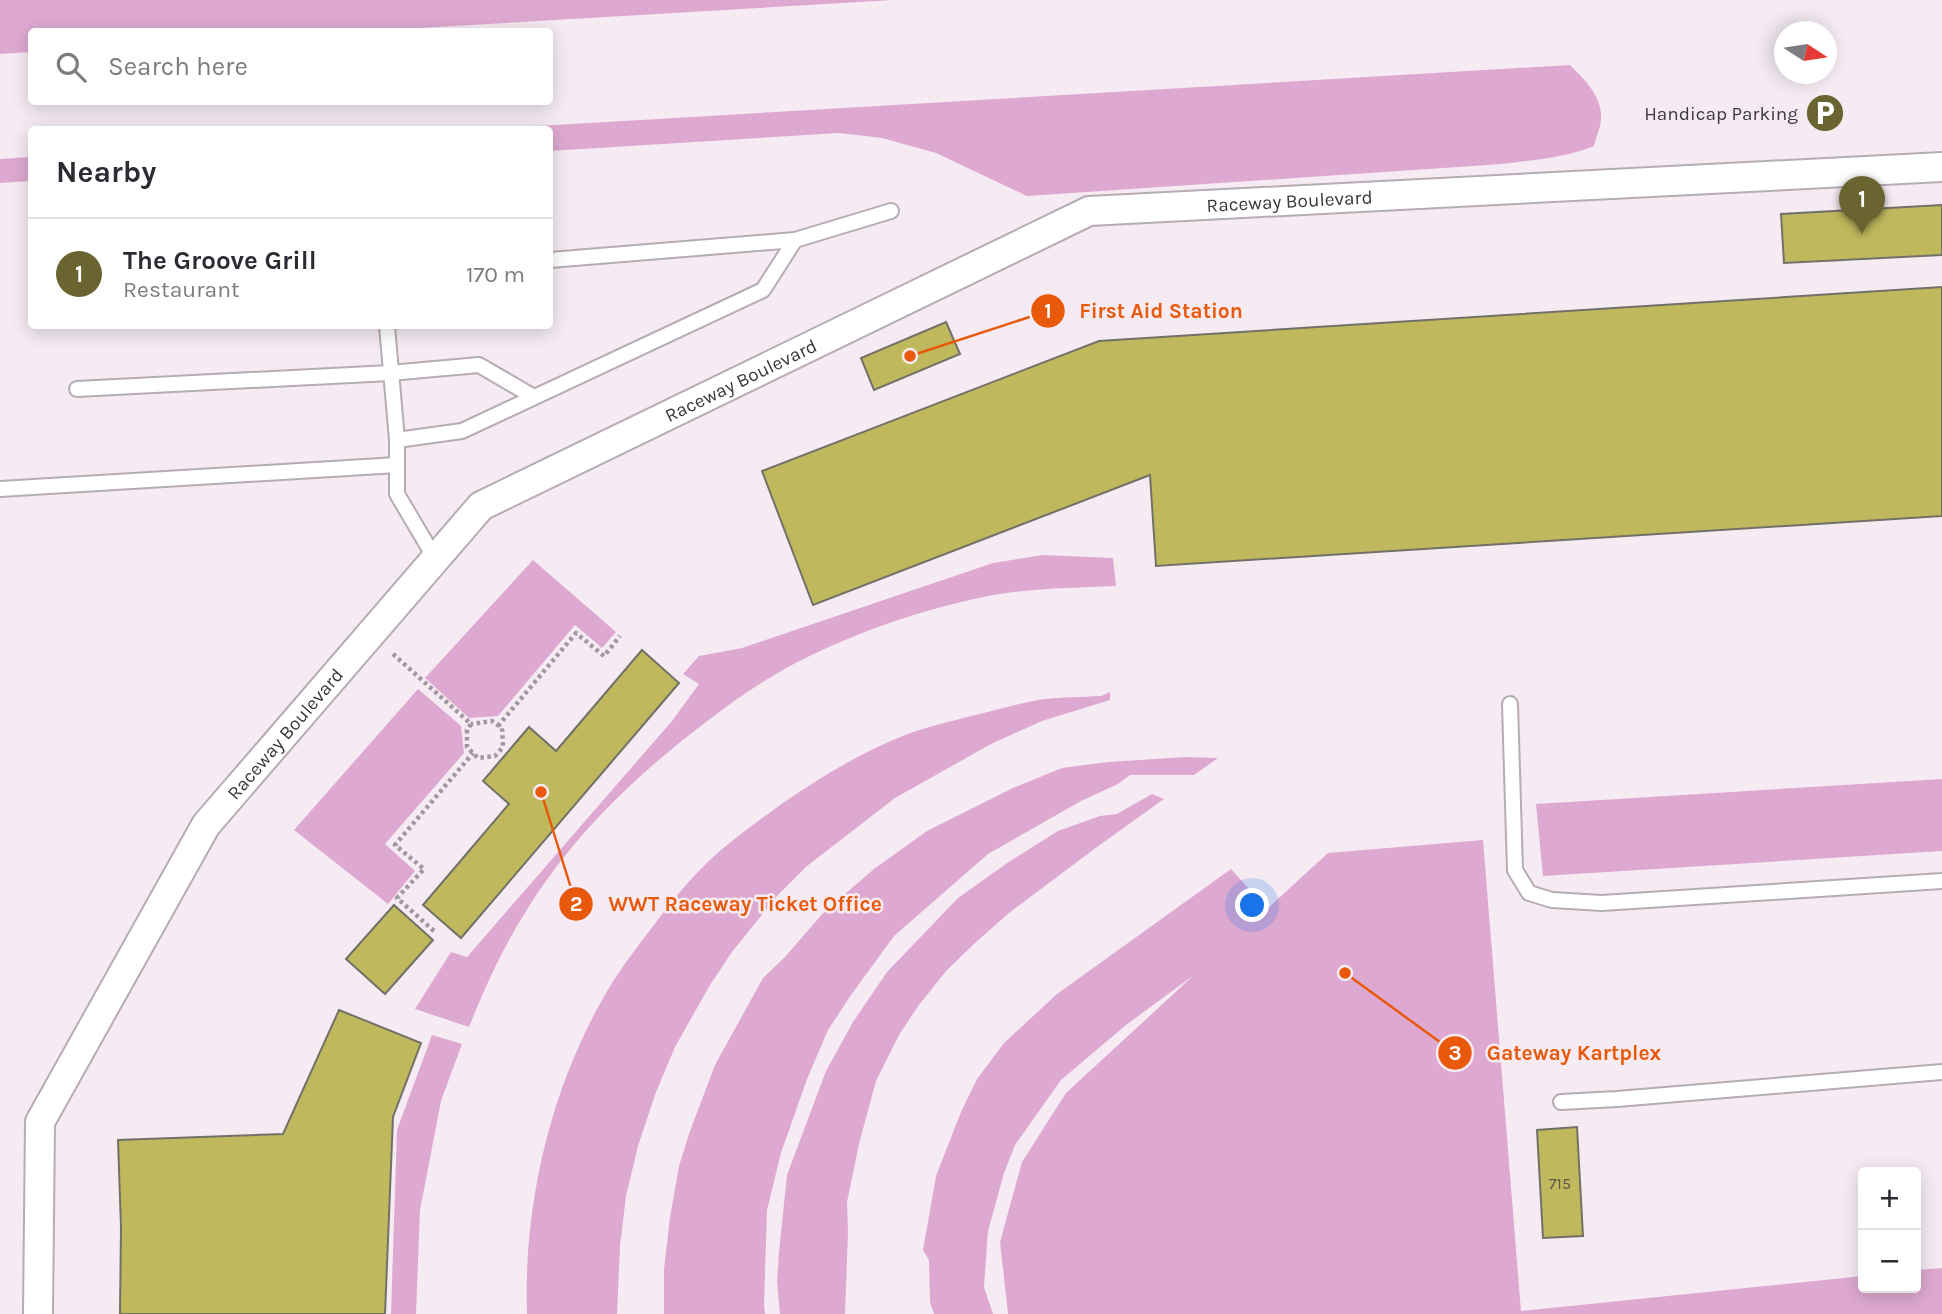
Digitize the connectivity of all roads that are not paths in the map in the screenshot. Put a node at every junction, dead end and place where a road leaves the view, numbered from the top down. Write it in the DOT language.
graph roads {
  1 [pos="1942,167"];
  2 [pos="891,211"];
  3 [pos="795,240"];
  4 [pos="553,260"];
  5 [pos="387,329"];
  6 [pos="390,373"];
  7 [pos="76,389"];
  8 [pos="534,397"];
  9 [pos="397,440"];
  10 [pos="397,466"];
  11 [pos="0,489"];
  12 [pos="436,560"];
  13 [pos="1510,704"];
  14 [pos="1942,881"];
  15 [pos="1942,1072"];
  16 [pos="1561,1102"];
  17 [pos="38,1314"];
  1 -- 12 [label="street, Raceway Boulevard"];
  2 -- 3 [label="lane"];
  3 -- 4 [label="lane"];
  3 -- 8 [label="lane"];
  5 -- 6 [label="lane"];
  6 -- 7 [label="lane"];
  6 -- 8 [label="lane"];
  6 -- 9 [label="lane"];
  8 -- 9 [label="lane"];
  9 -- 10 [label="lane"];
  10 -- 11 [label="lane"];
  10 -- 12 [label="lane"];
  12 -- 17 [label="street, Raceway Boulevard"];
  13 -- 14 [label="lane"];
  15 -- 16 [label="lane"];
}
